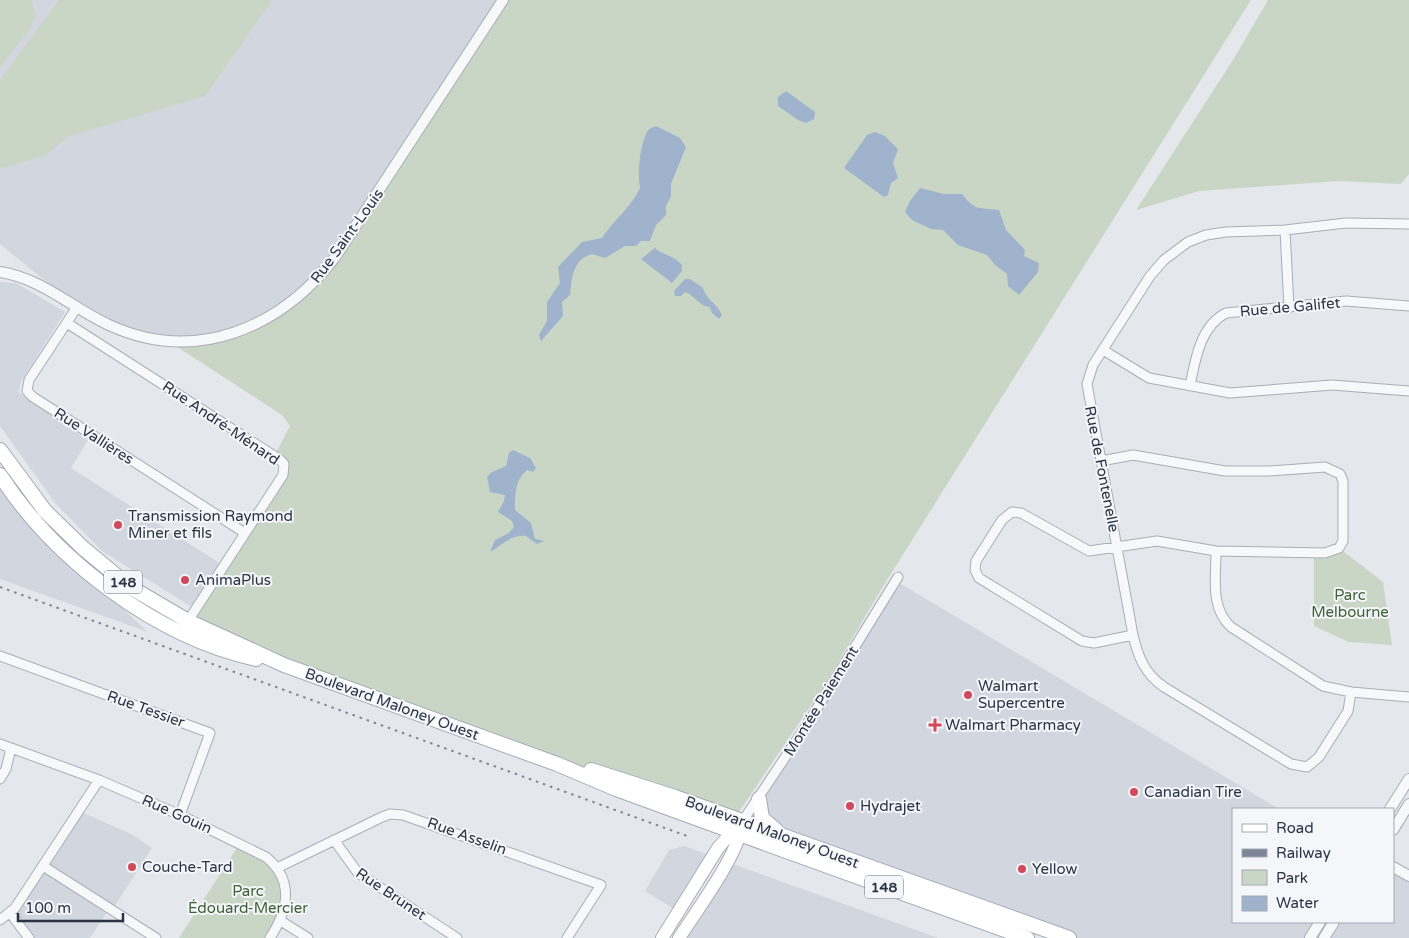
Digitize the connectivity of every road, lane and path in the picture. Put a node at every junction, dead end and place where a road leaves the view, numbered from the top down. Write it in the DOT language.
graph roads {
  1 [pos="503,0"];
  2 [pos="1409,224"];
  3 [pos="1285,230"];
  4 [pos="0,272"];
  5 [pos="1409,306"];
  6 [pos="78,307"];
  7 [pos="1289,308"];
  8 [pos="67,323"];
  9 [pos="1103,350"];
  10 [pos="1190,386"];
  11 [pos="1409,391"];
  12 [pos="0,450"];
  13 [pos="1101,461"];
  14 [pos="0,476"];
  15 [pos="245,533"];
  16 [pos="1117,545"];
  17 [pos="1216,551"];
  18 [pos="898,578"];
  19 [pos="184,626"];
  20 [pos="1133,635"];
  21 [pos="0,656"];
  22 [pos="1351,692"];
  23 [pos="1409,697"];
  24 [pos="0,744"];
  25 [pos="12,748"];
  26 [pos="0,779"];
  27 [pos="1409,779"];
  28 [pos="99,780"];
  29 [pos="758,799"];
  30 [pos="1409,804"];
  31 [pos="1391,808"];
  32 [pos="180,815"];
  33 [pos="1394,828"];
  34 [pos="738,829"];
  35 [pos="334,840"];
  36 [pos="801,843"];
  37 [pos="43,866"];
  38 [pos="277,868"];
  39 [pos="1394,868"];
  40 [pos="1409,876"];
  41 [pos="10,913"];
  42 [pos="0,920"];
  43 [pos="281,921"];
  44 [pos="1319,923"];
  45 [pos="1333,923"];
  46 [pos="29,938"];
  47 [pos="156,938"];
  48 [pos="270,938"];
  49 [pos="308,938"];
  50 [pos="458,938"];
  51 [pos="567,938"];
  52 [pos="662,938"];
  53 [pos="679,938"];
  54 [pos="1027,938"];
  55 [pos="1069,938"];
  56 [pos="1310,938"];
  57 [pos="1324,938"];
  1 -- 6 [label="street, Rue Saint-Louis"];
  2 -- 3 [label="street, Rue de Fontenelle"];
  3 -- 7 [label="street"];
  3 -- 9 [label="street, Rue de Fontenelle"];
  4 -- 6 [label="street, Rue Saint-Louis"];
  5 -- 7 [label="street, Rue de Galifet"];
  6 -- 8 [label="street, Rue Vallières"];
  7 -- 10 [label="street, Rue de Galifet"];
  8 -- 15 [label="street, Rue André-Ménard"];
  8 -- 15 [label="street, Rue Vallières"];
  9 -- 10 [label="street"];
  9 -- 13 [label="street, Rue de Fontenelle"];
  10 -- 11 [label="street"];
  12 -- 19 [label="main road, Boulevard Maloney Ouest / 148"];
  13 -- 16 [label="street, Rue de Fontenelle"];
  13 -- 17 [label="street"];
  14 -- 19 [label="main road, Boulevard Maloney Ouest / 148"];
  15 -- 19 [label="street, Rue André-Ménard"];
  16 -- 17 [label="street"];
  16 -- 20 [label="street, Rue de Fontenelle"];
  16 -- 20 [label="street"];
  17 -- 22 [label="street"];
  18 -- 29 [label="street, Montée Paiement"];
  19 -- 34 [label="main road, Boulevard Maloney Ouest / 148"];
  20 -- 22 [label="street, Rue de Fontenelle"];
  21 -- 32 [label="street, Rue Tessier"];
  22 -- 23 [label="street"];
  24 -- 25 [label="street, Rue Gouin"];
  25 -- 26 [label="street"];
  25 -- 28 [label="street, Rue Gouin"];
  27 -- 31 [label="street"];
  28 -- 32 [label="street, Rue Gouin"];
  28 -- 37 [label="street"];
  29 -- 34 [label="street, Montée Paiement"];
  29 -- 36 [label="main road"];
  30 -- 33 [label="street"];
  32 -- 38 [label="street, Rue Gouin"];
  34 -- 36 [label="main road, Boulevard Maloney Ouest / 148"];
  34 -- 52 [label="main road, Montée Paiement"];
  34 -- 53 [label="main road, Montée Paiement"];
  34 -- 54 [label="main road, Boulevard Maloney Ouest / 148"];
  35 -- 38 [label="street, Rue Asselin"];
  35 -- 50 [label="street, Rue Brunet"];
  35 -- 51 [label="street, Rue Asselin"];
  36 -- 55 [label="main road, Boulevard Maloney Ouest / 148"];
  37 -- 41 [label="street"];
  37 -- 47 [label="street"];
  38 -- 43 [label="street, Rue Gouin"];
  39 -- 40 [label="street"];
  41 -- 42 [label="street"];
  41 -- 46 [label="street"];
  43 -- 48 [label="street, Rue Gouin"];
  43 -- 49 [label="street"];
  44 -- 56 [label="street"];
  45 -- 57 [label="street"];
}
